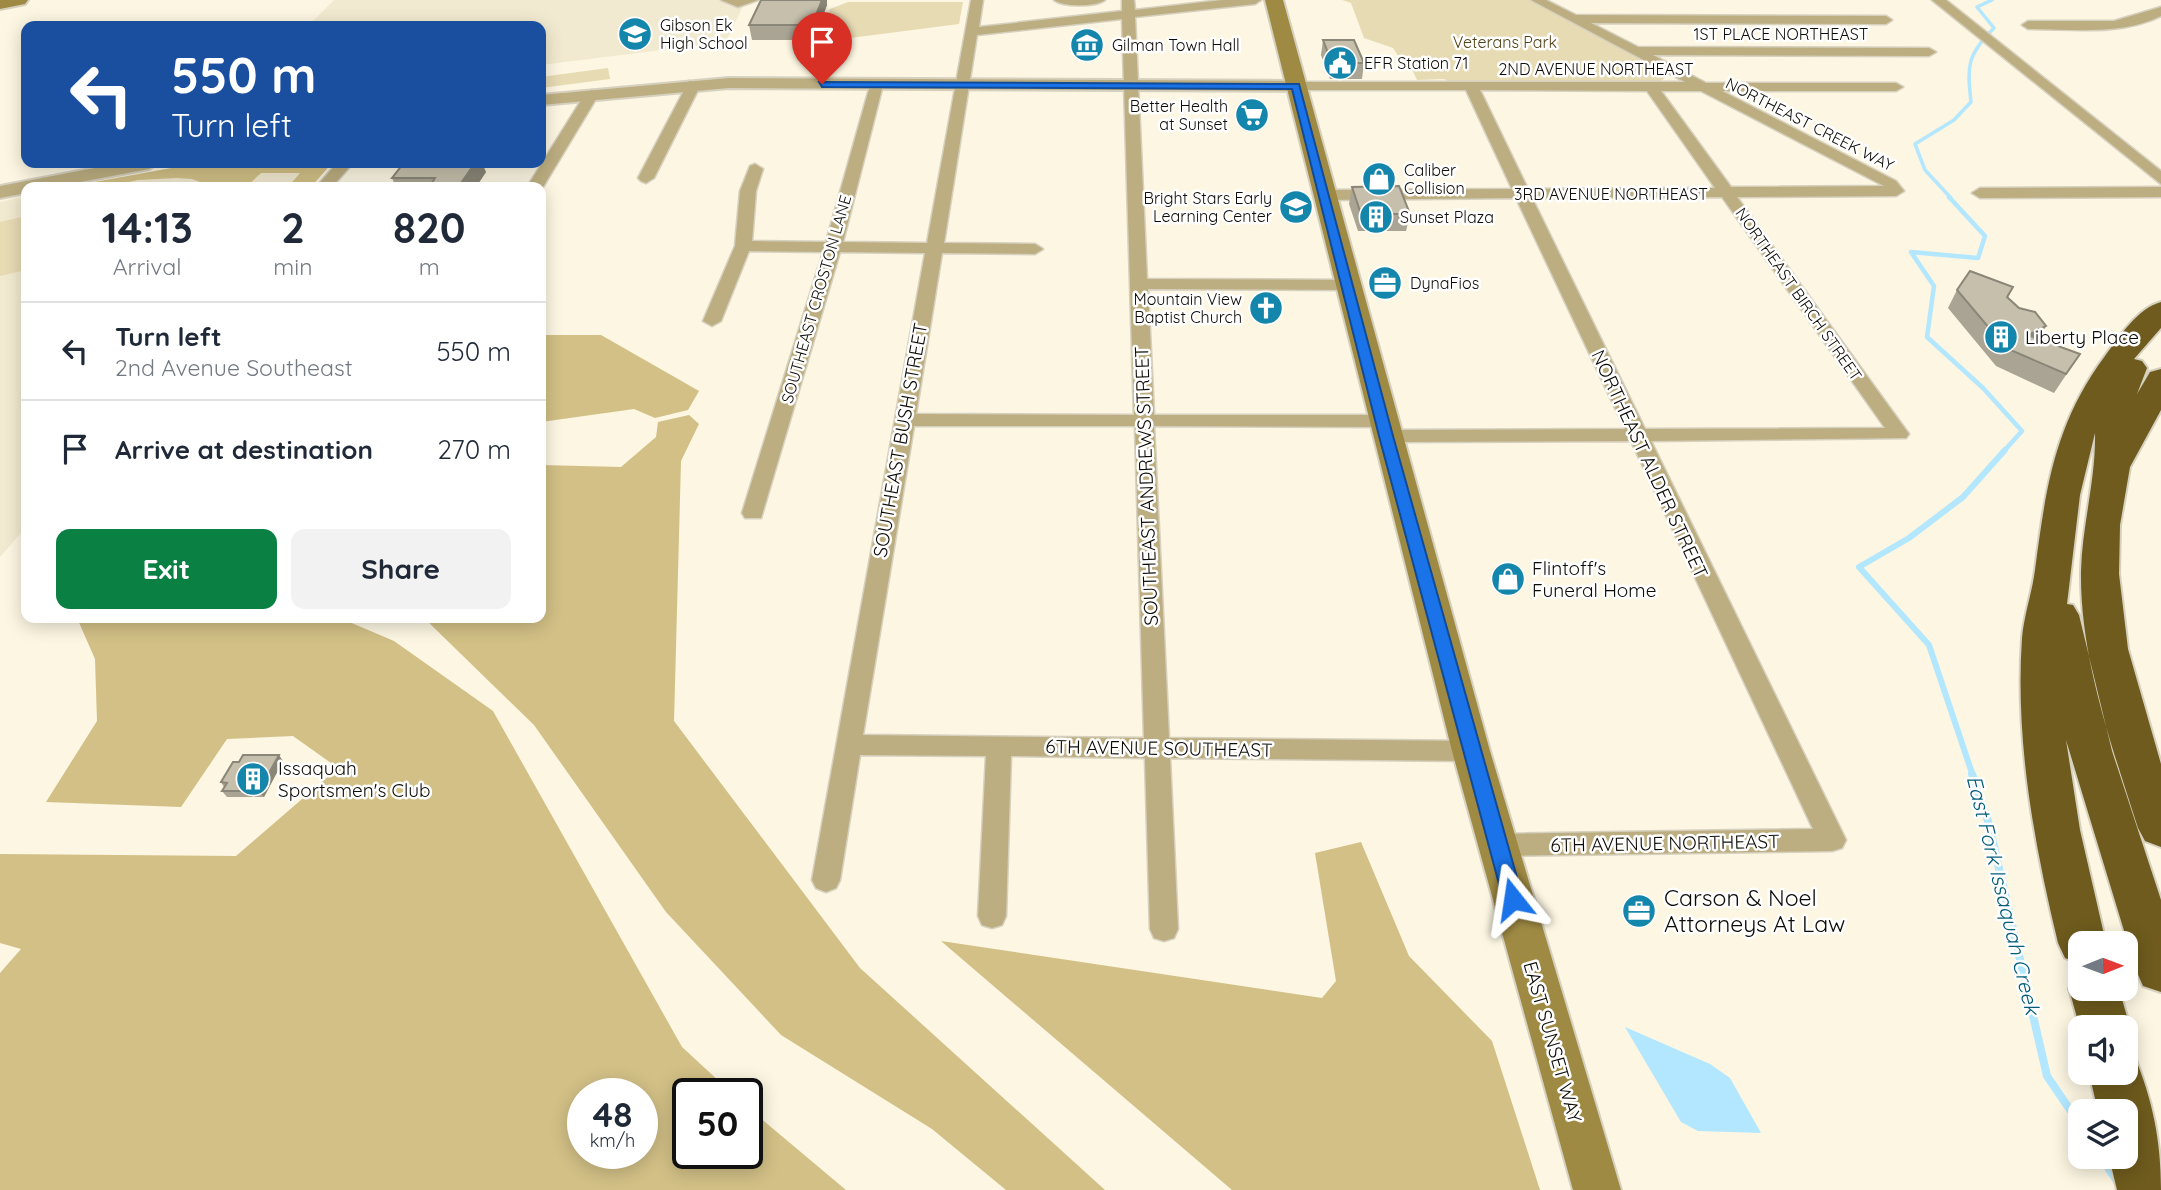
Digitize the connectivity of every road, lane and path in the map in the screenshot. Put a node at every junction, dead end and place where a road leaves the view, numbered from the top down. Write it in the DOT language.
graph roads {
  1 [pos="19,0"];
  2 [pos="727,0"];
  3 [pos="752,0"];
  4 [pos="977,0"];
  5 [pos="1060,0"];
  6 [pos="1099,0"];
  7 [pos="1128,0"];
  8 [pos="1255,0"];
  9 [pos="1273,0"];
  10 [pos="1537,0"];
  11 [pos="1938,0"];
  12 [pos="0,4"];
  13 [pos="2161,11"];
  14 [pos="1127,15"];
  15 [pos="1574,19"];
  16 [pos="1886,20"];
  17 [pos="2028,25"];
  18 [pos="971,32"];
  19 [pos="1633,51"];
  20 [pos="1929,52"];
  21 [pos="1669,71"];
  22 [pos="694,84"];
  23 [pos="876,85"];
  24 [pos="962,85"];
  25 [pos="1129,86"];
  26 [pos="1296,86"];
  27 [pos="1471,86"];
  28 [pos="1655,87"];
  29 [pos="1699,87"];
  30 [pos="1896,87"];
  31 [pos="592,94"];
  32 [pos="546,99"];
  33 [pos="123,168"];
  34 [pos="341,168"];
  35 [pos="546,168"];
  36 [pos="755,169"];
  37 [pos="646,178"];
  38 [pos="2161,179"];
  39 [pos="51,182"];
  40 [pos="328,182"];
  41 [pos="21,188"];
  42 [pos="1896,191"];
  43 [pos="0,192"];
  44 [pos="2161,192"];
  45 [pos="1980,193"];
  46 [pos="1521,194"];
  47 [pos="1728,194"];
  48 [pos="1325,195"];
  49 [pos="743,246"];
  50 [pos="833,247"];
  51 [pos="934,247"];
  52 [pos="1035,249"];
  53 [pos="1138,284"];
  54 [pos="1348,285"];
  55 [pos="2161,311"];
  56 [pos="712,321"];
  57 [pos="2161,327"];
  58 [pos="2161,379"];
  59 [pos="1142,419"];
  60 [pos="903,420"];
  61 [pos="1384,429"];
  62 [pos="1639,435"];
  63 [pos="2113,468"];
  64 [pos="754,513"];
  65 [pos="2053,579"];
  66 [pos="848,745"];
  67 [pos="999,746"];
  68 [pos="1157,748"];
  69 [pos="1471,751"];
  70 [pos="2161,828"];
  71 [pos="1832,840"];
  72 [pos="1498,845"];
  73 [pos="825,880"];
  74 [pos="992,916"];
  75 [pos="2078,928"];
  76 [pos="1164,929"];
  77 [pos="2161,970"];
  78 [pos="2138,1159"];
  79 [pos="1597,1190"];
  80 [pos="2146,1190"];
  1 -- 12 [label="main road"];
  2 -- 3 [label="street"];
  4 -- 18 [label="street, SOUTHEAST BUSH STREET"];
  5 -- 6 [label="street"];
  7 -- 14 [label="street, SOUTHEAST ANDREWS STREET"];
  8 -- 14 [label="street"];
  9 -- 26 [label="main road, EAST SUNSET WAY"];
  10 -- 15 [label="street, NORTHEAST CREEK WAY"];
  11 -- 38 [label="street"];
  13 -- 17 [label="street"];
  14 -- 18 [label="street"];
  14 -- 25 [label="street, SOUTHEAST ANDREWS STREET"];
  15 -- 16 [label="street"];
  15 -- 19 [label="street, NORTHEAST CREEK WAY"];
  18 -- 24 [label="street, SOUTHEAST BUSH STREET"];
  19 -- 20 [label="street, 1ST PLACE NORTHEAST"];
  19 -- 21 [label="street, NORTHEAST CREEK WAY"];
  21 -- 28 [label="street"];
  21 -- 29 [label="street, NORTHEAST CREEK WAY"];
  22 -- 23 [label="street"];
  22 -- 31 [label="street"];
  22 -- 37 [label="street"];
  23 -- 24 [label="street"];
  23 -- 50 [label="street, SOUTHEAST CROSTON LANE"];
  24 -- 25 [label="street"];
  24 -- 51 [label="street, SOUTHEAST BUSH STREET"];
  25 -- 26 [label="street"];
  25 -- 53 [label="street, SOUTHEAST ANDREWS STREET"];
  26 -- 27 [label="street, 2ND AVENUE NORTHEAST"];
  26 -- 48 [label="main road, EAST SUNSET WAY"];
  27 -- 28 [label="street, 2ND AVENUE NORTHEAST"];
  27 -- 46 [label="street, NORTHEAST ALDER STREET"];
  28 -- 29 [label="street, 2ND AVENUE NORTHEAST"];
  28 -- 47 [label="street, NORTHEAST BIRCH STREET"];
  29 -- 30 [label="street, 2ND AVENUE NORTHEAST"];
  29 -- 42 [label="street, NORTHEAST CREEK WAY"];
  31 -- 32 [label="street"];
  31 -- 35 [label="street"];
  33 -- 39 [label="street"];
  34 -- 40 [label="street"];
  36 -- 49 [label="street"];
  41 -- 43 [label="street"];
  42 -- 47 [label="street, 3RD AVENUE NORTHEAST"];
  44 -- 45 [label="street"];
  46 -- 47 [label="street, 3RD AVENUE NORTHEAST"];
  46 -- 48 [label="street, 3RD AVENUE NORTHEAST"];
  46 -- 62 [label="street, NORTHEAST ALDER STREET"];
  47 -- 62 [label="street, NORTHEAST BIRCH STREET"];
  48 -- 54 [label="main road, EAST SUNSET WAY"];
  49 -- 50 [label="street"];
  49 -- 56 [label="street"];
  50 -- 51 [label="street"];
  50 -- 64 [label="street, SOUTHEAST CROSTON LANE"];
  51 -- 52 [label="street"];
  51 -- 60 [label="street, SOUTHEAST BUSH STREET"];
  53 -- 54 [label="street"];
  53 -- 59 [label="street, SOUTHEAST ANDREWS STREET"];
  54 -- 61 [label="main road, EAST SUNSET WAY"];
  55 -- 65 [label="highway"];
  57 -- 63 [label="highway"];
  58 -- 63 [label="highway"];
  59 -- 60 [label="street"];
  59 -- 61 [label="street"];
  59 -- 68 [label="street, SOUTHEAST ANDREWS STREET"];
  60 -- 66 [label="street, SOUTHEAST BUSH STREET"];
  61 -- 62 [label="street"];
  61 -- 69 [label="main road, EAST SUNSET WAY"];
  62 -- 71 [label="street, NORTHEAST ALDER STREET"];
  63 -- 70 [label="highway"];
  65 -- 75 [label="highway"];
  65 -- 77 [label="highway"];
  66 -- 67 [label="street, 6TH AVENUE SOUTHEAST"];
  66 -- 73 [label="street, SOUTHEAST BUSH STREET"];
  67 -- 68 [label="street, 6TH AVENUE SOUTHEAST"];
  67 -- 74 [label="street"];
  68 -- 69 [label="street, 6TH AVENUE SOUTHEAST"];
  68 -- 76 [label="street, SOUTHEAST ANDREWS STREET"];
  69 -- 72 [label="main road, EAST SUNSET WAY"];
  71 -- 72 [label="street, 6TH AVENUE NORTHEAST"];
  72 -- 79 [label="main road, EAST SUNSET WAY"];
  78 -- 80 [label="highway"];
}
